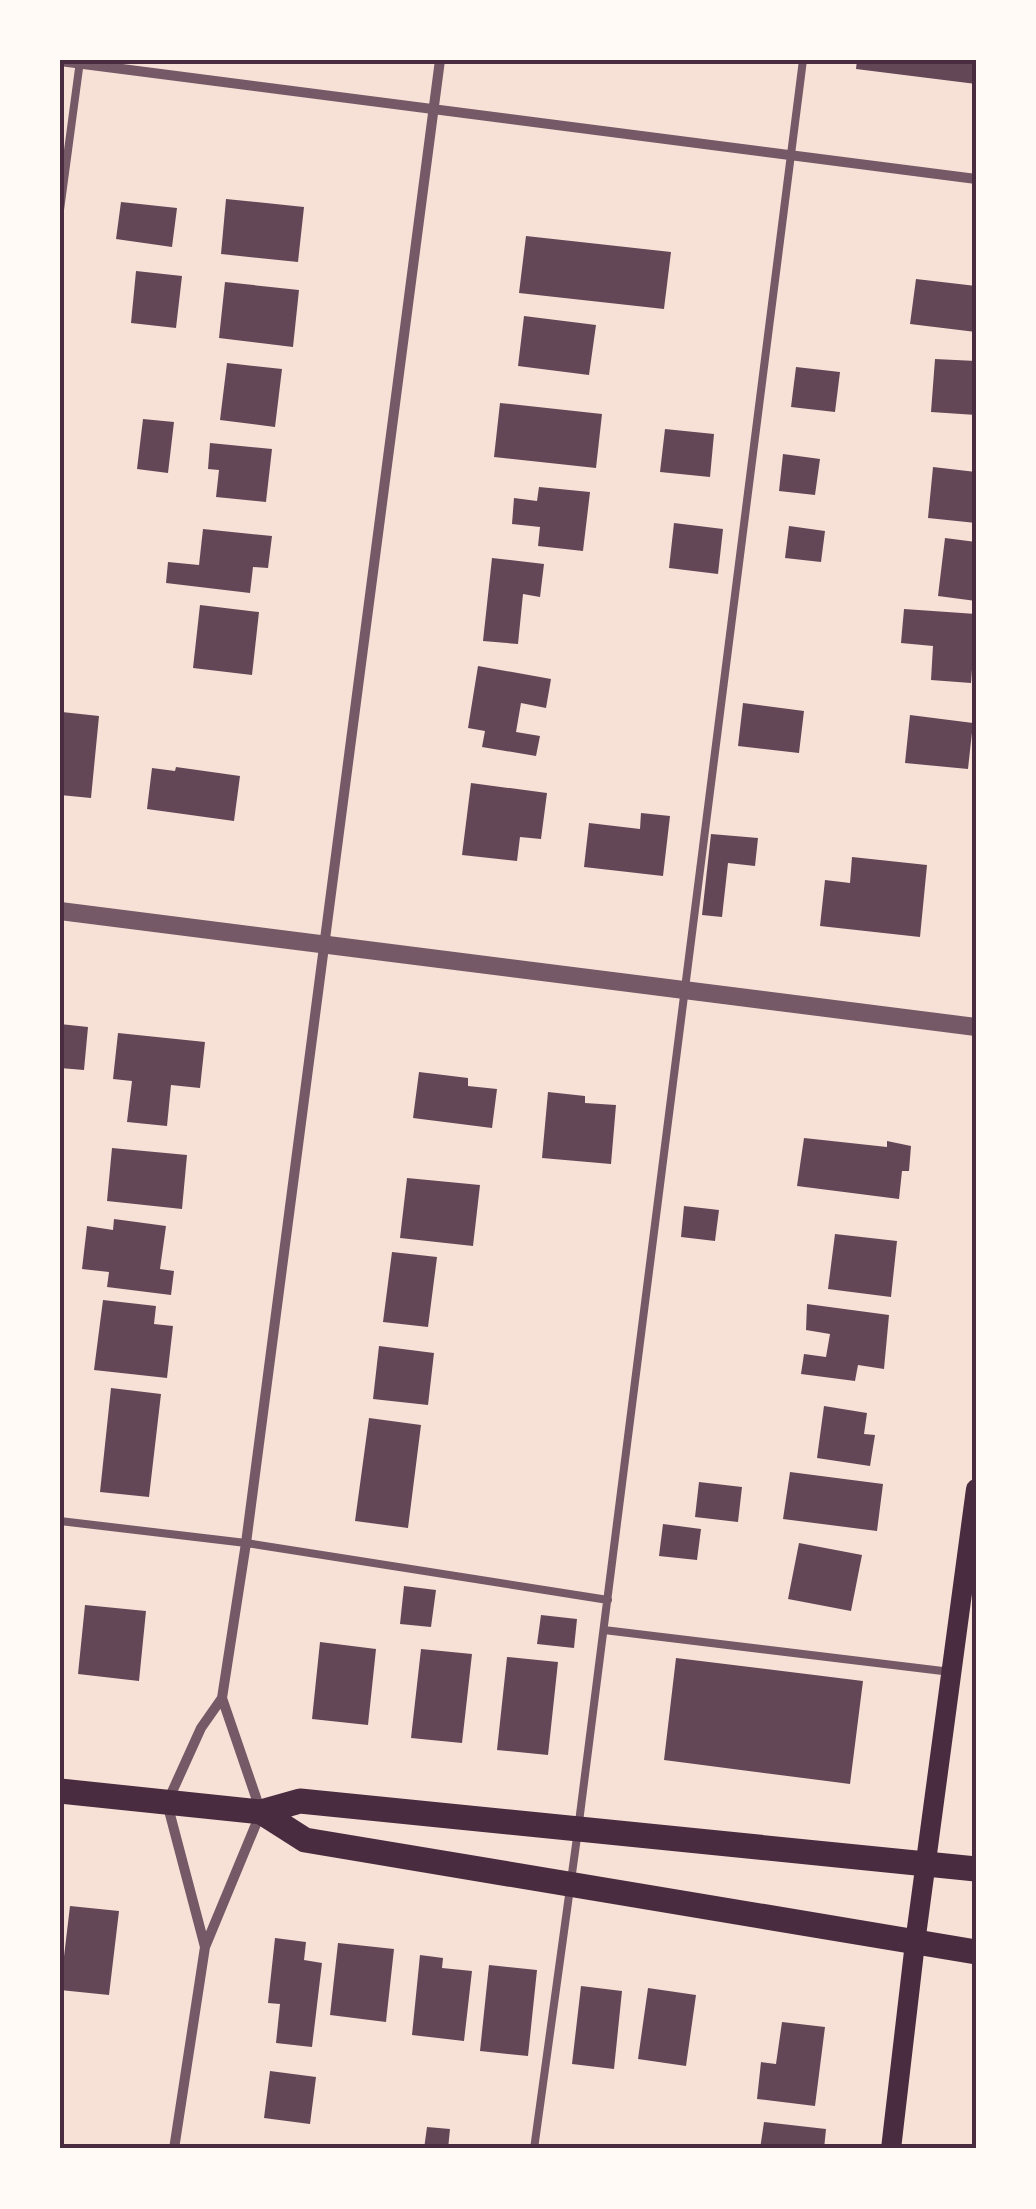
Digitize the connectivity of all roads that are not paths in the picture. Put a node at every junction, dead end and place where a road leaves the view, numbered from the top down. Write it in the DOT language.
graph roads {
  1 [pos="440,60"];
  2 [pos="803,60"];
  3 [pos="60,61"];
  4 [pos="80,62"];
  5 [pos="434,109"];
  6 [pos="790,156"];
  7 [pos="976,179"];
  8 [pos="60,210"];
  9 [pos="60,911"];
  10 [pos="323,946"];
  11 [pos="685,990"];
  12 [pos="976,1027"];
  13 [pos="976,1489"];
  14 [pos="60,1521"];
  15 [pos="246,1543"];
  16 [pos="608,1600"];
  17 [pos="968,1612"];
  18 [pos="604,1630"];
  19 [pos="951,1672"];
  20 [pos="222,1698"];
  21 [pos="60,1791"];
  22 [pos="167,1803"];
  23 [pos="261,1812"];
  24 [pos="578,1830"];
  25 [pos="925,1863"];
  26 [pos="976,1869"];
  27 [pos="571,1885"];
  28 [pos="915,1944"];
  29 [pos="205,1947"];
  30 [pos="976,1952"];
  31 [pos="174,2149"];
  32 [pos="534,2149"];
  33 [pos="891,2149"];
  1 -- 5 [label="street"];
  2 -- 6 [label="lane"];
  3 -- 4 [label="street"];
  4 -- 5 [label="street"];
  4 -- 8 [label="lane"];
  5 -- 6 [label="street"];
  5 -- 10 [label="street"];
  6 -- 7 [label="street"];
  6 -- 11 [label="lane"];
  9 -- 10 [label="street"];
  10 -- 11 [label="street"];
  10 -- 15 [label="street"];
  11 -- 12 [label="street"];
  11 -- 16 [label="lane"];
  13 -- 17 [label="main road"];
  14 -- 15 [label="lane"];
  15 -- 16 [label="lane"];
  15 -- 20 [label="street"];
  16 -- 18 [label="lane"];
  17 -- 19 [label="main road"];
  18 -- 19 [label="lane"];
  18 -- 24 [label="lane"];
  19 -- 25 [label="main road"];
  20 -- 22 [label="street"];
  20 -- 23 [label="street"];
  21 -- 22 [label="main road"];
  22 -- 23 [label="main road"];
  22 -- 29 [label="street"];
  23 -- 24 [label="main road"];
  23 -- 27 [label="main road"];
  23 -- 29 [label="street"];
  24 -- 25 [label="main road"];
  24 -- 27 [label="lane"];
  25 -- 26 [label="main road"];
  25 -- 28 [label="main road"];
  27 -- 28 [label="main road"];
  27 -- 32 [label="lane"];
  28 -- 30 [label="main road"];
  28 -- 33 [label="main road"];
  29 -- 31 [label="street"];
}
